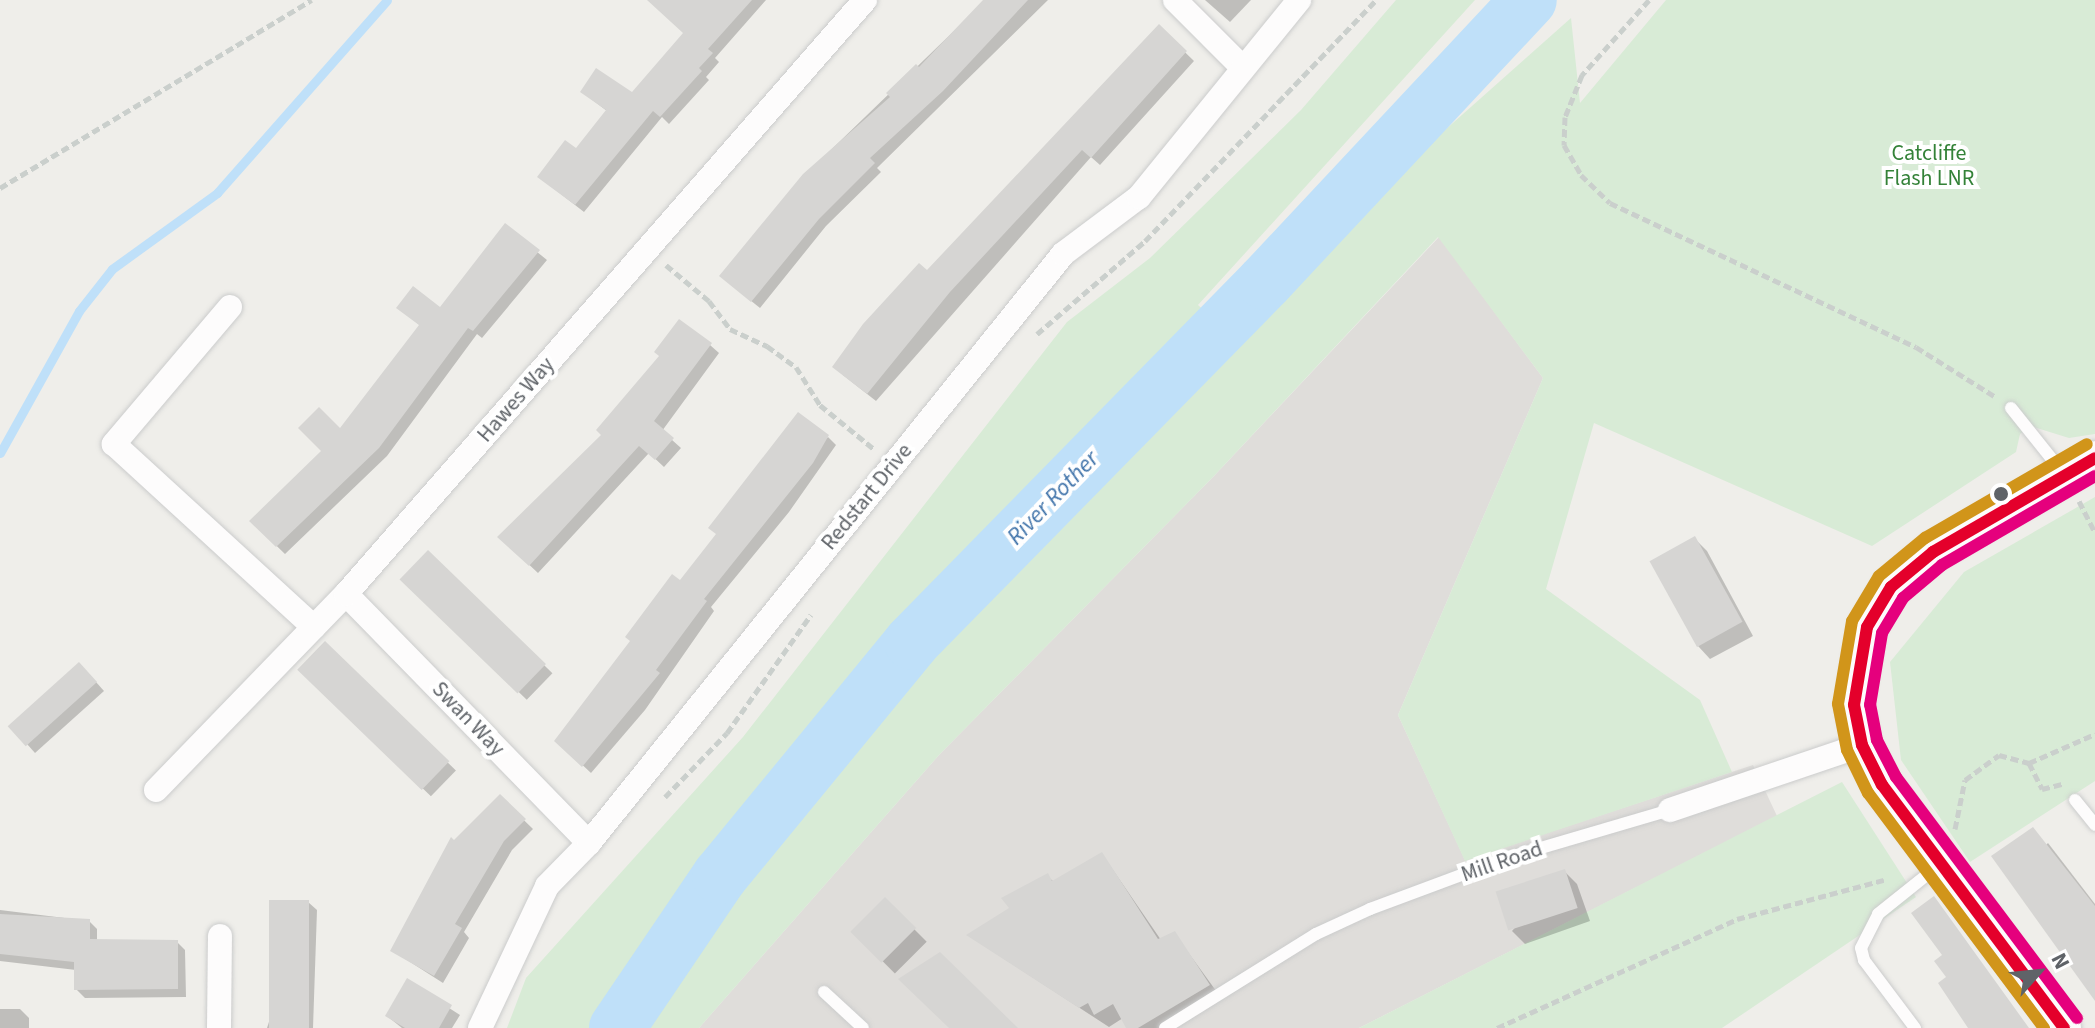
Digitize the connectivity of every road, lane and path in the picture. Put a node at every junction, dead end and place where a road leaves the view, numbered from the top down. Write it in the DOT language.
graph roads {
  1 [pos="312,0"];
  2 [pos="865,0"];
  3 [pos="1175,0"];
  4 [pos="1299,0"];
  5 [pos="1376,0"];
  6 [pos="1649,0"];
  7 [pos="1242,67"];
  8 [pos="0,188"];
  9 [pos="647,249"];
  10 [pos="230,307"];
  11 [pos="1034,337"];
  12 [pos="2011,408"];
  13 [pos="2095,458"];
  14 [pos="894,464"];
  15 [pos="2065,476"];
  16 [pos="346,594"];
  17 [pos="815,608"];
  18 [pos="314,627"];
  19 [pos="2095,734"];
  20 [pos="1862,745"];
  21 [pos="2029,763"];
  22 [pos="156,790"];
  23 [pos="661,800"];
  24 [pos="2075,800"];
  25 [pos="1670,810"];
  26 [pos="2095,825"];
  27 [pos="589,843"];
  28 [pos="1940,865"];
  29 [pos="1888,879"];
  30 [pos="220,936"];
  31 [pos="824,992"];
  32 [pos="219,1028"];
  33 [pos="480,1028"];
  34 [pos="863,1028"];
  35 [pos="1165,1028"];
  36 [pos="1497,1028"];
  37 [pos="1915,1028"];
  38 [pos="2064,1028"];
  1 -- 8 [label="path"];
  2 -- 9 [label="street, Hawes Way"];
  3 -- 7 [label="street"];
  4 -- 7 [label="street, Redstart Drive"];
  5 -- 11 [label="path"];
  6 -- 12 [label="path"];
  7 -- 14 [label="street, Redstart Drive"];
  9 -- 14 [label="path"];
  9 -- 16 [label="street, Hawes Way"];
  10 -- 18 [label="street"];
  12 -- 15 [label="lane"];
  13 -- 15 [label="main road"];
  14 -- 27 [label="street, Redstart Drive"];
  15 -- 20 [label="main road"];
  16 -- 18 [label="street, Hawes Way"];
  16 -- 27 [label="street, Swan Way"];
  17 -- 23 [label="path"];
  18 -- 22 [label="street, Hawes Way"];
  19 -- 21 [label="path"];
  20 -- 25 [label="street, Mill Road"];
  20 -- 28 [label="main road"];
  21 -- 24 [label="path"];
  21 -- 28 [label="path"];
  24 -- 26 [label="lane"];
  25 -- 35 [label="lane, Mill Road"];
  27 -- 33 [label="street, Redstart Drive"];
  28 -- 37 [label="lane"];
  28 -- 38 [label="main road"];
  29 -- 36 [label="path"];
  30 -- 32 [label="street"];
  31 -- 34 [label="lane"];
}
